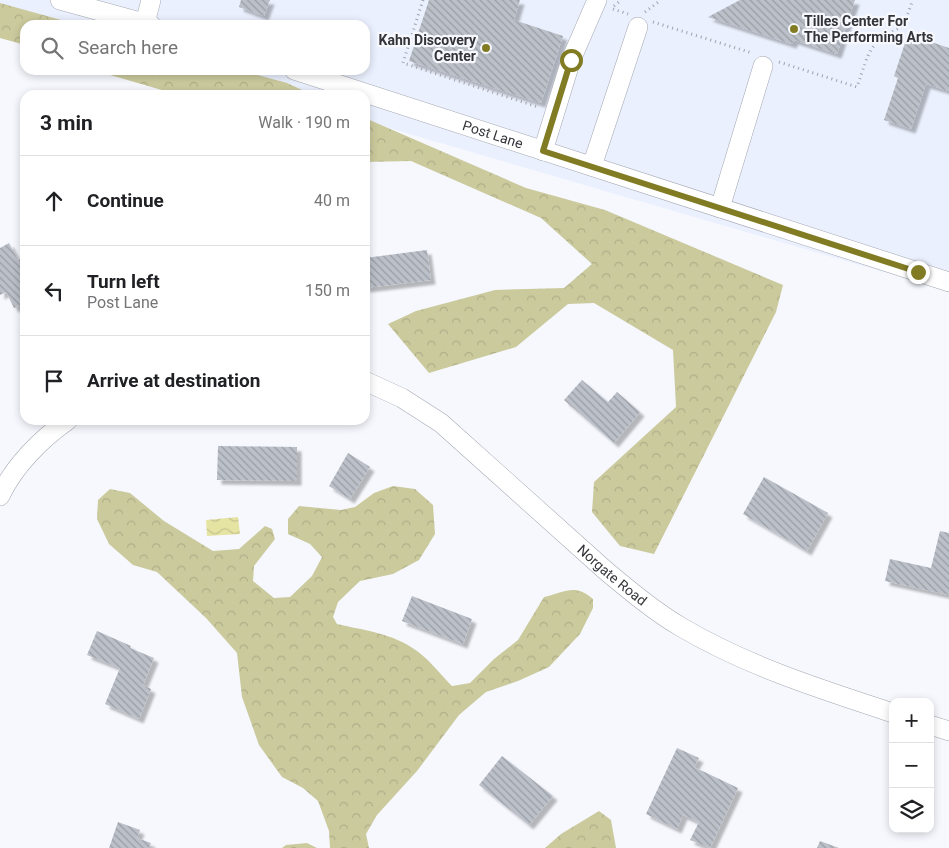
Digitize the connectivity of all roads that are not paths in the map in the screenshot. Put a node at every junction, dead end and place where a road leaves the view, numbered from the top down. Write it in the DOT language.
graph roads {
  1 [pos="60,0"];
  2 [pos="151,0"];
  3 [pos="596,2"];
  4 [pos="133,20"];
  5 [pos="148,20"];
  6 [pos="638,20"];
  7 [pos="765,61"];
  8 [pos="309,75"];
  9 [pos="355,90"];
  10 [pos="370,95"];
  11 [pos="543,151"];
  12 [pos="592,166"];
  13 [pos="720,208"];
  14 [pos="949,282"];
  15 [pos="370,383"];
  16 [pos="62,425"];
  17 [pos="0,496"];
  18 [pos="889,712"];
  19 [pos="934,726"];
  20 [pos="949,731"];
  1 -- 4 [label="street"];
  2 -- 5 [label="street"];
  3 -- 11 [label="street"];
  6 -- 12 [label="street"];
  7 -- 13 [label="street"];
  8 -- 9 [label="street, Post Lane"];
  10 -- 11 [label="street, Post Lane"];
  11 -- 12 [label="street, Post Lane"];
  12 -- 13 [label="street, Post Lane"];
  13 -- 14 [label="street, Post Lane"];
  15 -- 18 [label="street, Norgate Road"];
  16 -- 17 [label="street"];
  19 -- 20 [label="street"];
}
